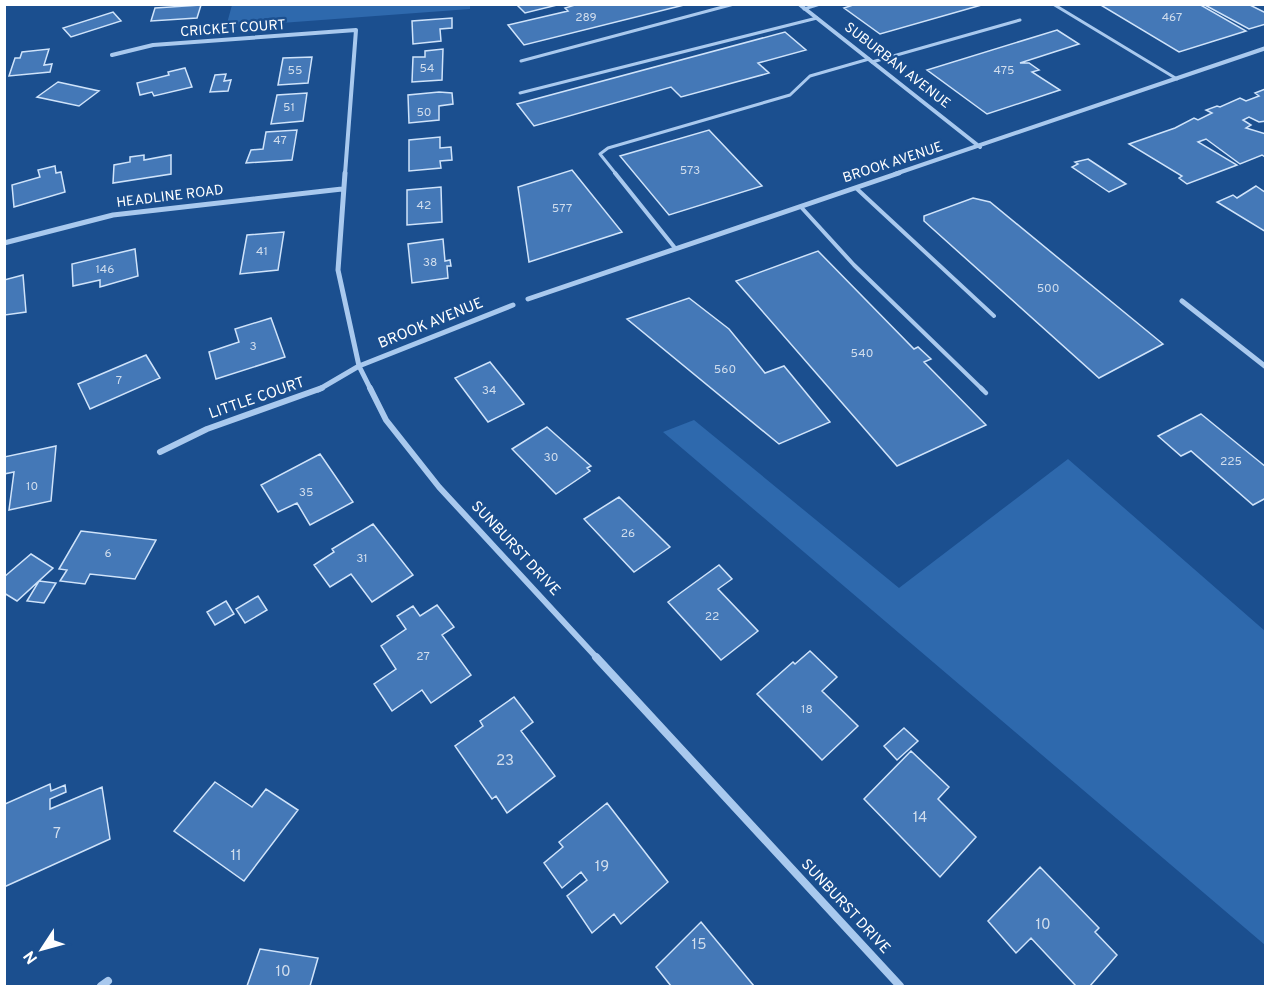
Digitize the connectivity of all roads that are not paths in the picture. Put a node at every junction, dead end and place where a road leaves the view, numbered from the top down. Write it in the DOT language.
graph roads {
  1 [pos="734,4"];
  2 [pos="799,4"];
  3 [pos="820,4"];
  4 [pos="1053,4"];
  5 [pos="804,9"];
  6 [pos="817,18"];
  7 [pos="1020,20"];
  8 [pos="356,30"];
  9 [pos="1266,48"];
  10 [pos="112,55"];
  11 [pos="870,60"];
  12 [pos="521,61"];
  13 [pos="1177,79"];
  14 [pos="520,93"];
  15 [pos="980,147"];
  16 [pos="856,188"];
  17 [pos="342,189"];
  18 [pos="801,207"];
  19 [pos="4,243"];
  20 [pos="675,248"];
  21 [pos="528,299"];
  22 [pos="1182,301"];
  23 [pos="513,305"];
  24 [pos="993,316"];
  25 [pos="359,366"];
  26 [pos="1266,367"];
  27 [pos="986,393"];
  28 [pos="160,452"];
  29 [pos="900,987"];
  1 -- 12 [label="lane"];
  2 -- 5 [label="street, SUBURBAN AVENUE"];
  3 -- 5 [label="lane"];
  4 -- 13 [label="lane"];
  5 -- 6 [label="street, SUBURBAN AVENUE"];
  6 -- 11 [label="street, SUBURBAN AVENUE"];
  6 -- 14 [label="lane"];
  7 -- 11 [label="lane"];
  8 -- 10 [label="street, CRICKET COURT"];
  8 -- 17 [label="street, SUNBURST DRIVE"];
  9 -- 13 [label="street, BROOK AVENUE"];
  11 -- 15 [label="street, SUBURBAN AVENUE"];
  11 -- 20 [label="lane"];
  13 -- 15 [label="street, BROOK AVENUE"];
  15 -- 16 [label="street, BROOK AVENUE"];
  16 -- 18 [label="street, BROOK AVENUE"];
  16 -- 24 [label="lane"];
  17 -- 19 [label="street, HEADLINE ROAD"];
  17 -- 25 [label="street, SUNBURST DRIVE"];
  18 -- 20 [label="street, BROOK AVENUE"];
  18 -- 27 [label="lane"];
  20 -- 21 [label="street, BROOK AVENUE"];
  22 -- 26 [label="street"];
  23 -- 25 [label="street, BROOK AVENUE"];
  25 -- 28 [label="street, LITTLE COURT"];
  25 -- 29 [label="street, SUNBURST DRIVE"];
}
